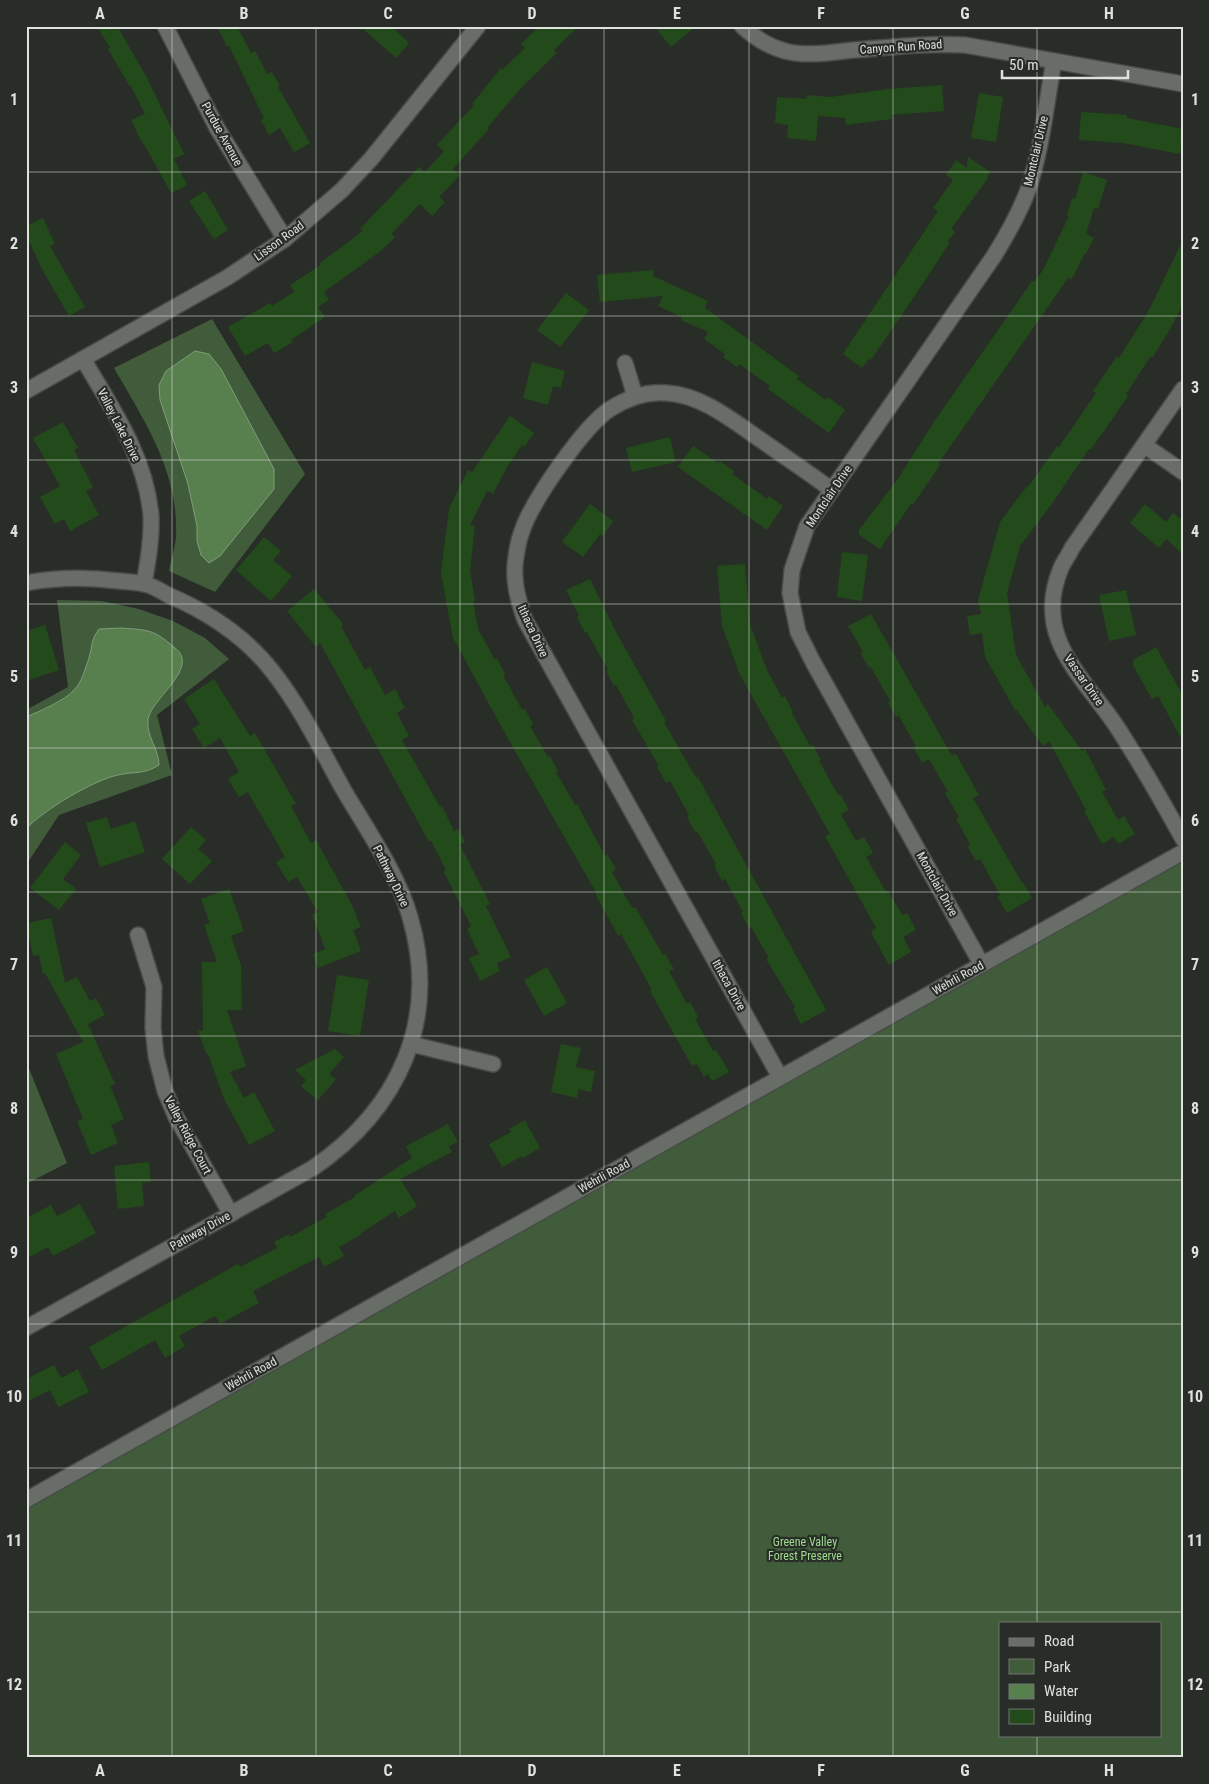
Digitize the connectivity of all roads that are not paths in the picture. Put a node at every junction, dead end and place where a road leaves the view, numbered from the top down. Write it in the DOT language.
graph roads {
  1 [pos="165,26"];
  2 [pos="478,26"];
  3 [pos="742,26"];
  4 [pos="1054,61"];
  5 [pos="1183,84"];
  6 [pos="285,239"];
  7 [pos="83,359"];
  8 [pos="625,363"];
  9 [pos="1183,390"];
  10 [pos="26,391"];
  11 [pos="635,396"];
  12 [pos="1144,445"];
  13 [pos="1183,472"];
  14 [pos="832,490"];
  15 [pos="26,583"];
  16 [pos="144,584"];
  17 [pos="1183,839"];
  18 [pos="1183,852"];
  19 [pos="138,935"];
  20 [pos="982,965"];
  21 [pos="411,1044"];
  22 [pos="493,1064"];
  23 [pos="780,1077"];
  24 [pos="231,1214"];
  25 [pos="26,1328"];
  26 [pos="26,1500"];
  1 -- 6 [label="street, Purdue Avenue"];
  2 -- 6 [label="street, Lisson Road"];
  3 -- 4 [label="street, Canyon Run Road"];
  4 -- 5 [label="street, Canyon Run Road"];
  4 -- 14 [label="street, Montclair Drive"];
  6 -- 7 [label="street, Lisson Road"];
  7 -- 10 [label="street, Lisson Road"];
  7 -- 16 [label="street, Valley Lake Drive"];
  8 -- 11 [label="street"];
  9 -- 12 [label="street, Vassar Drive"];
  11 -- 14 [label="street, Ithaca Drive"];
  11 -- 23 [label="street, Ithaca Drive"];
  12 -- 13 [label="street"];
  12 -- 17 [label="street, Vassar Drive"];
  14 -- 20 [label="street, Montclair Drive"];
  15 -- 16 [label="street, Pathway Drive"];
  16 -- 21 [label="street, Pathway Drive"];
  18 -- 20 [label="street, Wehrli Road"];
  19 -- 24 [label="street, Valley Ridge Court"];
  20 -- 23 [label="street, Wehrli Road"];
  21 -- 22 [label="street"];
  21 -- 24 [label="street, Pathway Drive"];
  23 -- 26 [label="street, Wehrli Road"];
  24 -- 25 [label="street, Pathway Drive"];
}
